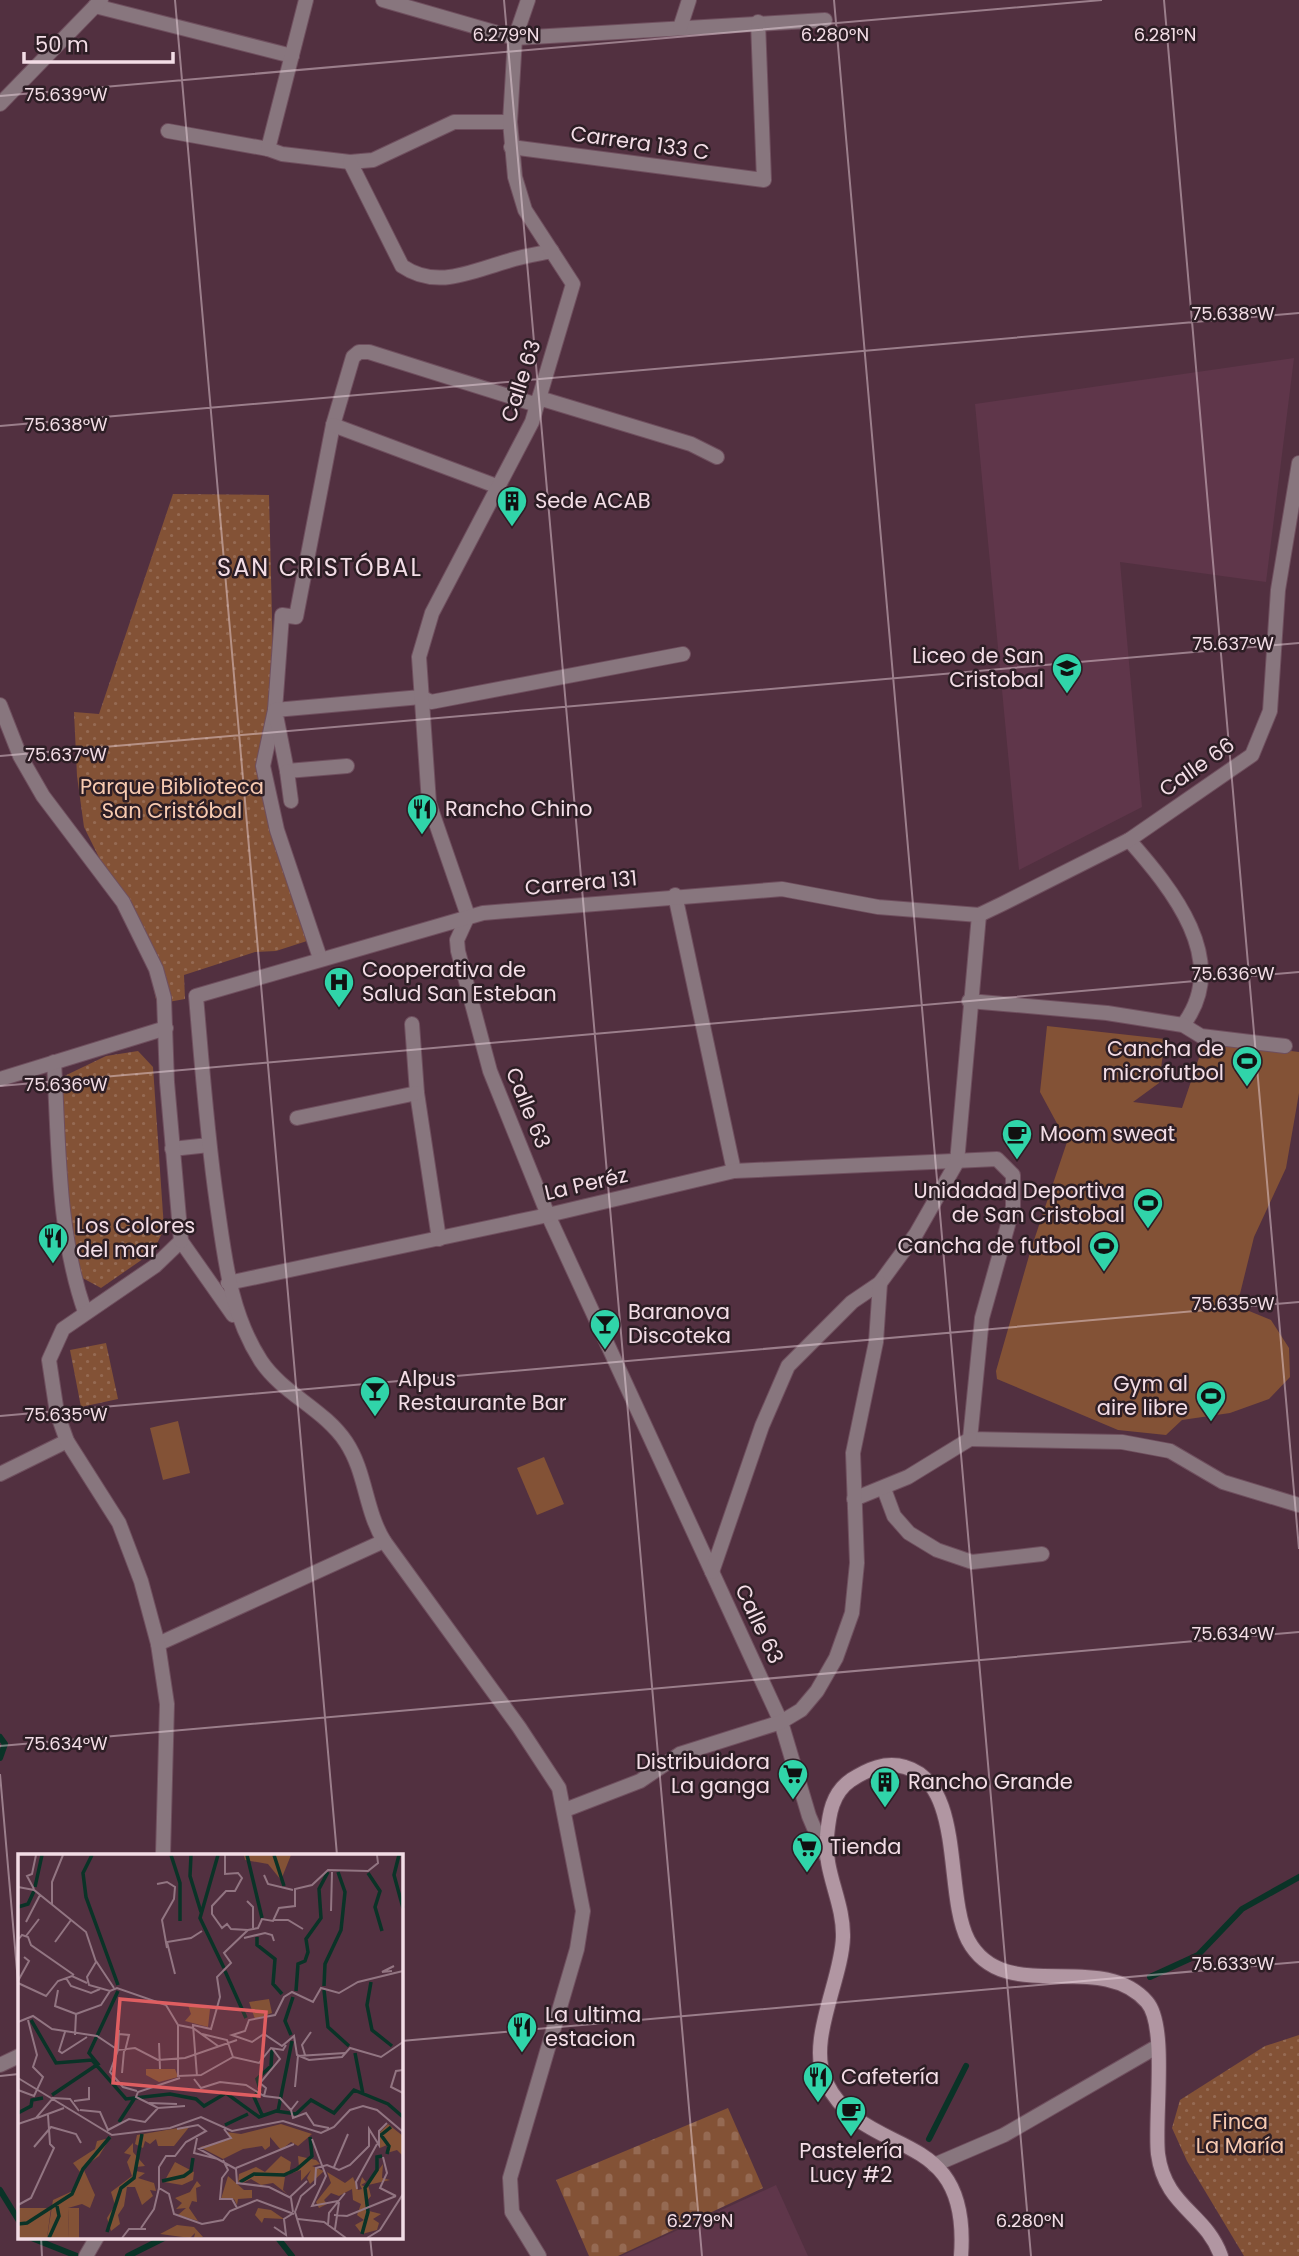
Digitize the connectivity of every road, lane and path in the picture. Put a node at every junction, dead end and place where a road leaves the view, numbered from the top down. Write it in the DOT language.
graph roads {
  1 [pos="306,0"];
  2 [pos="383,0"];
  3 [pos="528,0"];
  4 [pos="689,0"];
  5 [pos="97,3"];
  6 [pos="825,20"];
  7 [pos="758,22"];
  8 [pos="680,28"];
  9 [pos="515,38"];
  10 [pos="292,56"];
  11 [pos="0,104"];
  12 [pos="510,122"];
  13 [pos="168,131"];
  14 [pos="511,147"];
  15 [pos="268,149"];
  16 [pos="349,162"];
  17 [pos="552,251"];
  18 [pos="538,401"];
  19 [pos="333,425"];
  20 [pos="717,457"];
  21 [pos="1299,463"];
  22 [pos="499,487"];
  23 [pos="683,653"];
  24 [pos="421,696"];
  25 [pos="0,705"];
  26 [pos="275,710"];
  27 [pos="347,766"];
  28 [pos="287,771"];
  29 [pos="291,801"];
  30 [pos="1129,839"];
  31 [pos="675,895"];
  32 [pos="979,915"];
  33 [pos="468,916"];
  34 [pos="320,958"];
  35 [pos="969,1001"];
  36 [pos="412,1024"];
  37 [pos="1183,1025"];
  38 [pos="166,1028"];
  39 [pos="1285,1046"];
  40 [pos="54,1062"];
  41 [pos="0,1079"];
  42 [pos="417,1093"];
  43 [pos="297,1118"];
  44 [pos="209,1145"];
  45 [pos="172,1149"];
  46 [pos="957,1162"];
  47 [pos="734,1171"];
  48 [pos="548,1215"];
  49 [pos="439,1239"];
  50 [pos="181,1241"];
  51 [pos="228,1283"];
  52 [pos="880,1283"];
  53 [pos="85,1312"];
  54 [pos="247,1337"];
  55 [pos="970,1439"];
  56 [pos="67,1441"];
  57 [pos="0,1475"];
  58 [pos="884,1489"];
  59 [pos="853,1499"];
  60 [pos="1299,1505"];
  61 [pos="384,1541"];
  62 [pos="1042,1554"];
  63 [pos="712,1572"];
  64 [pos="158,1644"];
  65 [pos="781,1722"];
  66 [pos="565,1810"];
  67 [pos="163,1854"];
  68 [pos="826,1856"];
  69 [pos="1158,2046"];
  70 [pos="18,2056"];
  71 [pos="0,2065"];
  72 [pos="934,2165"];
  73 [pos="539,2256"];
  74 [pos="961,2256"];
  75 [pos="1221,2256"];
  1 -- 10 [label="street"];
  2 -- 9 [label="street"];
  3 -- 9 [label="street"];
  4 -- 8 [label="street"];
  5 -- 10 [label="street"];
  5 -- 11 [label="street"];
  6 -- 7 [label="street"];
  7 -- 8 [label="street"];
  7 -- 14 [label="street, Carrera 133 C"];
  8 -- 9 [label="street"];
  9 -- 12 [label="street"];
  10 -- 15 [label="street"];
  12 -- 14 [label="street"];
  12 -- 16 [label="street"];
  13 -- 15 [label="street"];
  14 -- 17 [label="street"];
  15 -- 16 [label="street"];
  16 -- 17 [label="street"];
  17 -- 18 [label="street, Calle 63"];
  18 -- 19 [label="street"];
  18 -- 20 [label="street"];
  18 -- 22 [label="street, Calle 63"];
  19 -- 22 [label="street"];
  19 -- 26 [label="street"];
  21 -- 30 [label="street, Calle 66"];
  22 -- 24 [label="street, Calle 63"];
  23 -- 24 [label="street"];
  24 -- 26 [label="street"];
  24 -- 33 [label="street, Calle 63"];
  25 -- 38 [label="street"];
  26 -- 28 [label="street"];
  26 -- 34 [label="street"];
  27 -- 28 [label="street"];
  28 -- 29 [label="street"];
  30 -- 32 [label="street, Calle 66"];
  30 -- 37 [label="street"];
  31 -- 32 [label="street, Carrera 131"];
  31 -- 33 [label="street, Carrera 131"];
  31 -- 47 [label="street"];
  32 -- 35 [label="street"];
  33 -- 34 [label="street, Carrera 131"];
  33 -- 48 [label="street, Calle 63"];
  34 -- 44 [label="street, Carrera 131"];
  35 -- 37 [label="street"];
  35 -- 46 [label="street"];
  36 -- 42 [label="street"];
  37 -- 39 [label="street"];
  38 -- 40 [label="street"];
  38 -- 45 [label="street"];
  40 -- 41 [label="street"];
  40 -- 53 [label="street"];
  42 -- 43 [label="street"];
  42 -- 49 [label="street"];
  44 -- 45 [label="street"];
  44 -- 51 [label="street"];
  45 -- 50 [label="street"];
  46 -- 47 [label="street, La Peréz"];
  46 -- 52 [label="street"];
  46 -- 55 [label="street, La Peréz"];
  47 -- 48 [label="street, La Peréz"];
  48 -- 49 [label="street, La Peréz"];
  48 -- 63 [label="street, Calle 63"];
  49 -- 51 [label="street, La Peréz"];
  50 -- 53 [label="street"];
  50 -- 54 [label="street"];
  51 -- 54 [label="street"];
  52 -- 59 [label="street"];
  52 -- 63 [label="street"];
  53 -- 56 [label="street"];
  54 -- 61 [label="street"];
  55 -- 58 [label="street"];
  55 -- 60 [label="street"];
  56 -- 57 [label="street"];
  56 -- 64 [label="street"];
  58 -- 59 [label="street"];
  58 -- 62 [label="street"];
  59 -- 65 [label="street"];
  61 -- 64 [label="street"];
  61 -- 66 [label="street"];
  63 -- 65 [label="street, Calle 63"];
  64 -- 67 [label="street"];
  65 -- 66 [label="street"];
  65 -- 68 [label="street, Calle 63"];
  66 -- 73 [label="street"];
  68 -- 69 [label="main road"];
  68 -- 72 [label="main road"];
  69 -- 72 [label="street"];
  69 -- 75 [label="main road"];
  70 -- 71 [label="street"];
  72 -- 74 [label="main road"];
}
